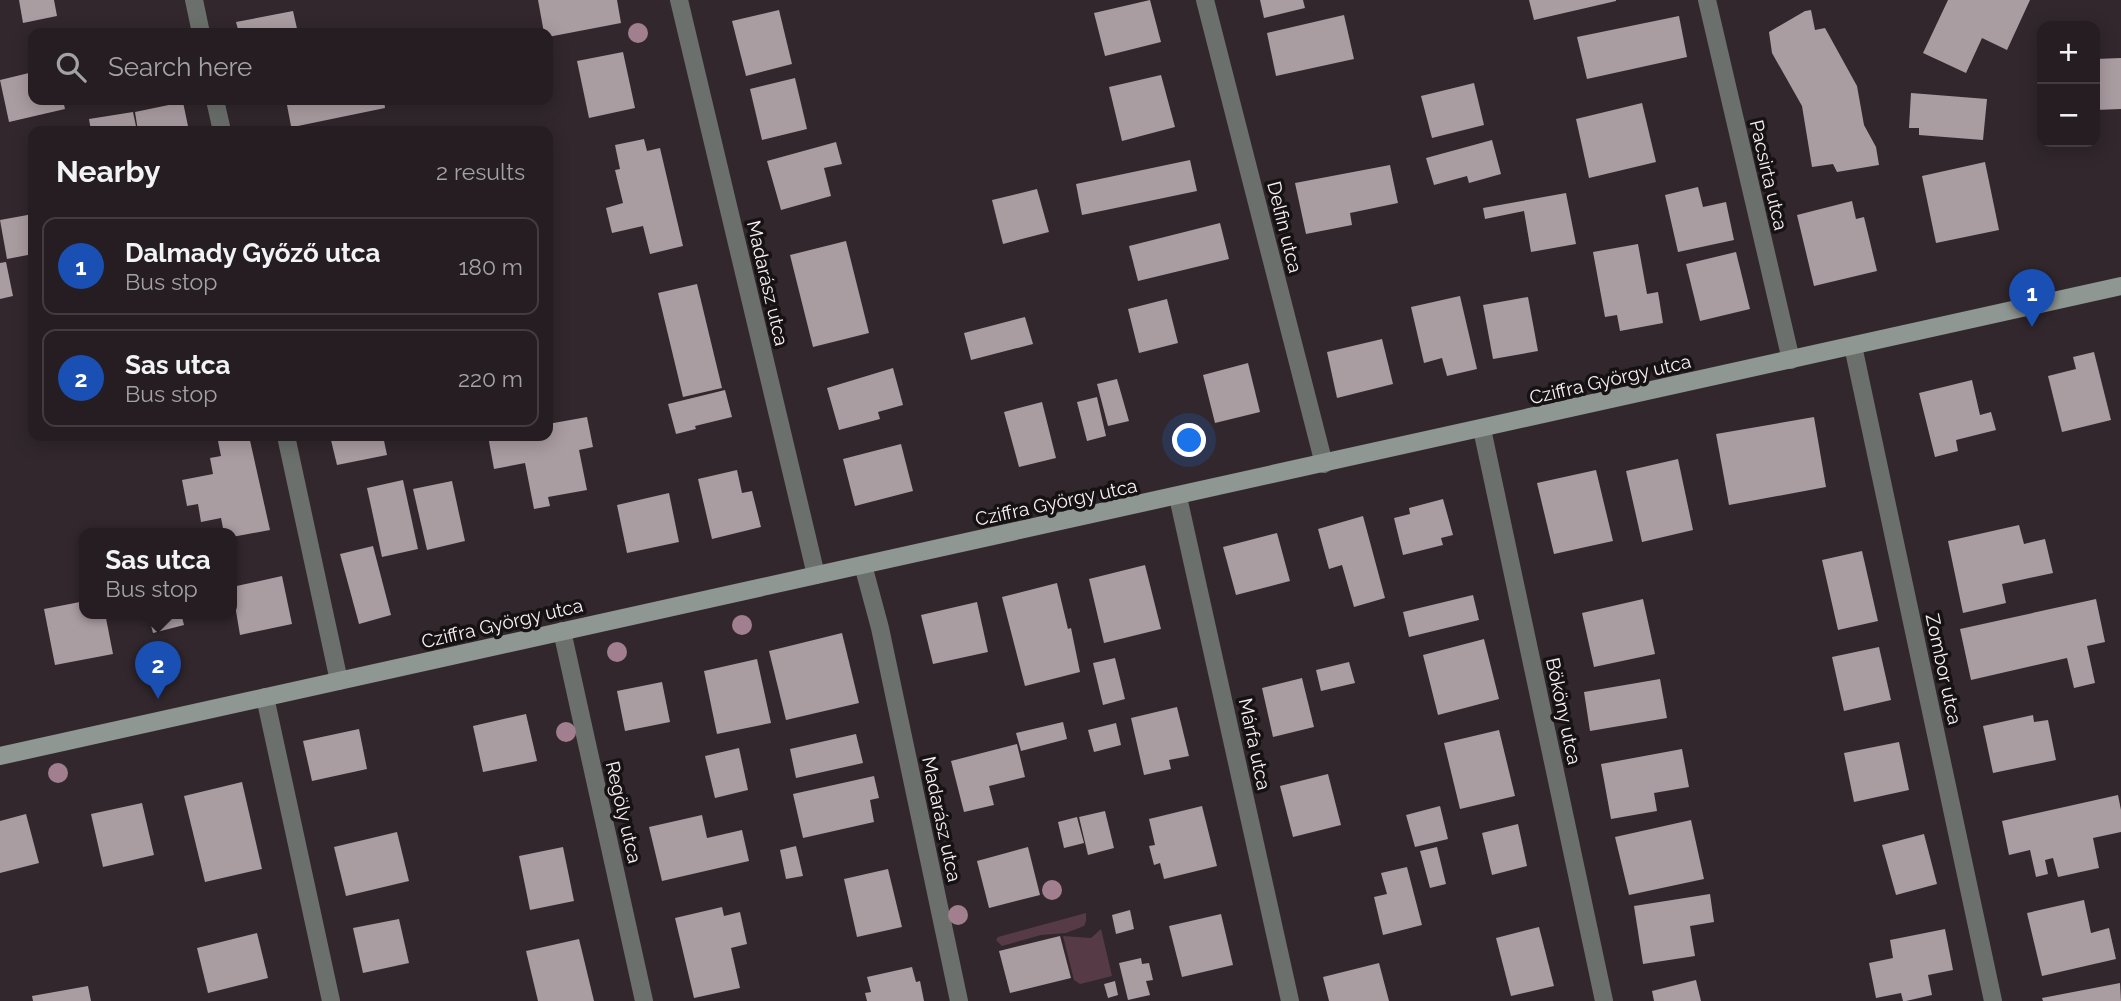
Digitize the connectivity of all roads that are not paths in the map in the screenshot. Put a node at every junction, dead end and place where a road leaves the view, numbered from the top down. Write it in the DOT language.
graph roads {
  1 [pos="194,0"];
  2 [pos="679,0"];
  3 [pos="1205,0"];
  4 [pos="1707,0"];
  5 [pos="200,28"];
  6 [pos="216,105"];
  7 [pos="221,126"];
  8 [pos="2121,286"];
  9 [pos="1853,346"];
  10 [pos="1791,360"];
  11 [pos="1482,429"];
  12 [pos="287,441"];
  13 [pos="1324,464"];
  14 [pos="1178,497"];
  15 [pos="863,565"];
  16 [pos="816,575"];
  17 [pos="562,631"];
  18 [pos="339,681"];
  19 [pos="265,697"];
  20 [pos="0,756"];
  21 [pos="331,1001"];
  22 [pos="644,1001"];
  23 [pos="959,1001"];
  24 [pos="1290,1001"];
  25 [pos="1604,1001"];
  26 [pos="1993,1001"];
  1 -- 5 [label="street"];
  2 -- 16 [label="street, Madarász utca"];
  3 -- 13 [label="street, Delfin utca"];
  4 -- 10 [label="street, Pacsirta utca"];
  6 -- 7 [label="street"];
  8 -- 9 [label="street, Cziffra György utca"];
  9 -- 10 [label="street, Cziffra György utca"];
  9 -- 26 [label="street, Zombor utca"];
  10 -- 11 [label="street, Cziffra György utca"];
  11 -- 13 [label="street, Cziffra György utca"];
  11 -- 25 [label="street, Bököny utca"];
  12 -- 18 [label="street"];
  13 -- 14 [label="street, Cziffra György utca"];
  14 -- 15 [label="street, Cziffra György utca"];
  14 -- 24 [label="street, Márfa utca"];
  15 -- 16 [label="street, Cziffra György utca"];
  15 -- 23 [label="street, Madarász utca"];
  16 -- 17 [label="street, Cziffra György utca"];
  17 -- 18 [label="street, Cziffra György utca"];
  17 -- 22 [label="street, Regöly utca"];
  18 -- 19 [label="street, Cziffra György utca"];
  19 -- 20 [label="street, Cziffra György utca"];
  19 -- 21 [label="street"];
}
